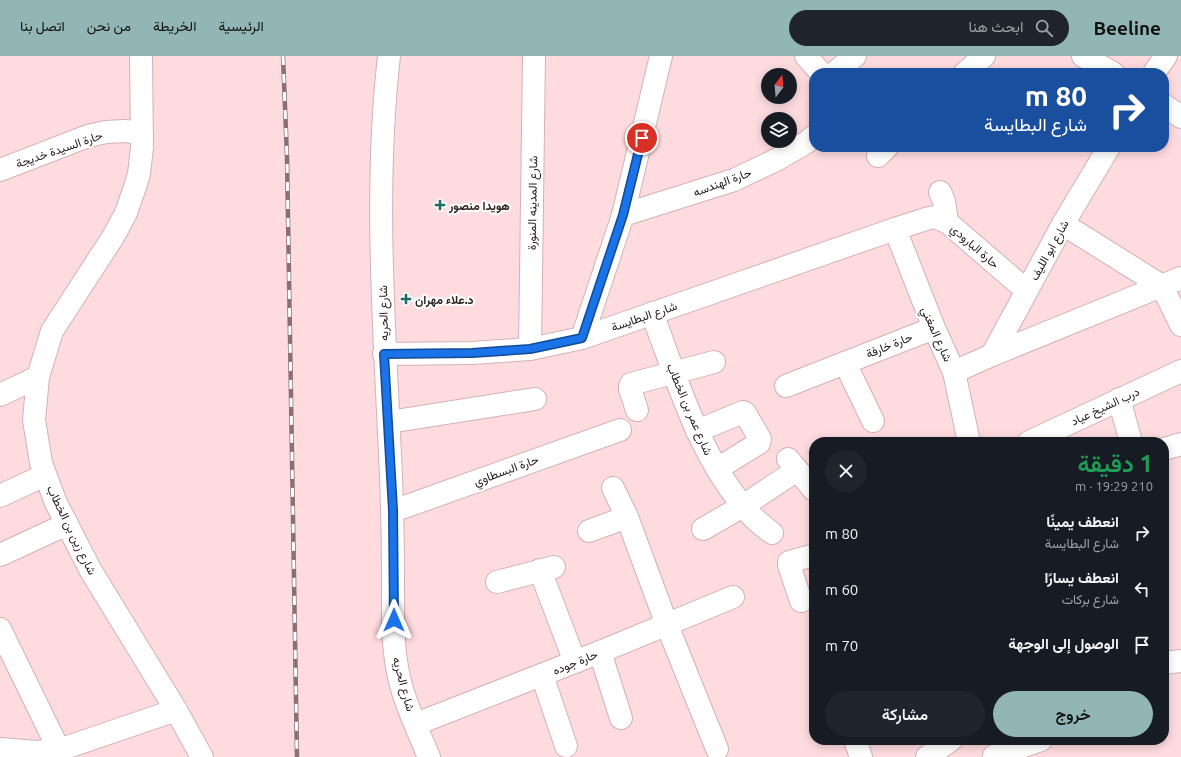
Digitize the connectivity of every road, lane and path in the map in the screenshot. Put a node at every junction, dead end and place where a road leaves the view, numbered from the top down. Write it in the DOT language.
graph roads {
  1 [pos="141,56"];
  2 [pos="389,56"];
  3 [pos="534,56"];
  4 [pos="661,56"];
  5 [pos="806,56"];
  6 [pos="855,56"];
  7 [pos="984,56"];
  8 [pos="1083,56"];
  9 [pos="1166,56"];
  10 [pos="817,68"];
  11 [pos="840,68"];
  12 [pos="971,68"];
  13 [pos="1104,68"];
  14 [pos="1158,68"];
  15 [pos="1169,109"];
  16 [pos="1181,117"];
  17 [pos="142,133"];
  18 [pos="809,140"];
  19 [pos="1106,152"];
  20 [pos="0,170"];
  21 [pos="940,192"];
  22 [pos="623,215"];
  23 [pos="947,222"];
  24 [pos="1063,224"];
  25 [pos="894,229"];
  26 [pos="1171,282"];
  27 [pos="1026,290"];
  28 [pos="652,313"];
  29 [pos="1181,325"];
  30 [pos="934,328"];
  31 [pos="582,338"];
  32 [pos="530,349"];
  33 [pos="384,354"];
  34 [pos="992,354"];
  35 [pos="714,362"];
  36 [pos="845,363"];
  37 [pos="1181,371"];
  38 [pos="954,372"];
  39 [pos="674,373"];
  40 [pos="38,377"];
  41 [pos="786,386"];
  42 [pos="0,395"];
  43 [pos="535,399"];
  44 [pos="1119,400"];
  45 [pos="637,410"];
  46 [pos="872,421"];
  47 [pos="388,422"];
  48 [pos="620,430"];
  49 [pos="697,431"];
  50 [pos="1069,433"];
  51 [pos="967,437"];
  52 [pos="1051,437"];
  53 [pos="1130,437"];
  54 [pos="1181,444"];
  55 [pos="1169,448"];
  56 [pos="717,469"];
  57 [pos="45,475"];
  58 [pos="809,484"];
  59 [pos="613,488"];
  60 [pos="0,496"];
  61 [pos="743,506"];
  62 [pos="393,510"];
  63 [pos="627,517"];
  64 [pos="67,524"];
  65 [pos="703,530"];
  66 [pos="589,531"];
  67 [pos="772,534"];
  68 [pos="0,555"];
  69 [pos="809,556"];
  70 [pos="497,582"];
  71 [pos="733,597"];
  72 [pos="802,601"];
  73 [pos="667,625"];
  74 [pos="0,629"];
  75 [pos="600,652"];
  76 [pos="1181,660"];
  77 [pos="575,662"];
  78 [pos="1169,662"];
  79 [pos="542,675"];
  80 [pos="176,710"];
  81 [pos="621,718"];
  82 [pos="416,724"];
  83 [pos="857,745"];
  84 [pos="944,745"];
  85 [pos="1019,745"];
  86 [pos="566,746"];
  87 [pos="0,749"];
  88 [pos="717,749"];
  89 [pos="59,750"];
  90 [pos="992,751"];
  91 [pos="202,757"];
  92 [pos="429,757"];
  93 [pos="861,757"];
  94 [pos="927,757"];
  1 -- 17 [label="street"];
  2 -- 33 [label="street, شارع الحريه"];
  3 -- 32 [label="street, شارع المدينه المنورة"];
  4 -- 22 [label="street"];
  5 -- 10 [label="street"];
  6 -- 11 [label="street"];
  7 -- 12 [label="street"];
  8 -- 13 [label="street"];
  9 -- 14 [label="street"];
  15 -- 16 [label="street"];
  17 -- 20 [label="street, حارة السيدة خديجة"];
  17 -- 40 [label="street, شارع زين بن الخطاب"];
  18 -- 22 [label="street, حارة الهندسه"];
  19 -- 24 [label="street, شارع ابو الليف"];
  21 -- 23 [label="street"];
  22 -- 31 [label="street"];
  23 -- 25 [label="street, حارة البارودي"];
  23 -- 27 [label="street, حارة البارودي"];
  24 -- 26 [label="street"];
  24 -- 27 [label="street, شارع ابو الليف"];
  25 -- 28 [label="street, شارع البطايسة"];
  25 -- 30 [label="street, شارع المغني"];
  26 -- 29 [label="street"];
  26 -- 34 [label="street"];
  27 -- 34 [label="street, شارع ابو الليف"];
  28 -- 31 [label="street, شارع البطايسة"];
  28 -- 39 [label="street, شارع عمر بن الخطاب"];
  30 -- 36 [label="street, حارة خارفة"];
  30 -- 38 [label="street, شارع المغني"];
  31 -- 32 [label="street, شارع البطايسة"];
  32 -- 33 [label="street, شارع البطايسة"];
  33 -- 47 [label="street, شارع الحريه"];
  34 -- 38 [label="street"];
  35 -- 39 [label="street"];
  36 -- 41 [label="street, حارة خارفة"];
  36 -- 46 [label="street"];
  37 -- 44 [label="street, درب الشيخ عياد"];
  38 -- 51 [label="street, شارع المغني"];
  39 -- 45 [label="street"];
  39 -- 49 [label="street, شارع عمر بن الخطاب"];
  40 -- 42 [label="street"];
  40 -- 57 [label="street, شارع زين بن الخطاب"];
  43 -- 47 [label="street"];
  44 -- 50 [label="street, درب الشيخ عياد"];
  44 -- 53 [label="street"];
  47 -- 62 [label="street, شارع الحريه"];
  48 -- 62 [label="street, حارة البسطاوي"];
  49 -- 56 [label="street, شارع عمر بن الخطاب"];
  49 -- 56 [label="street"];
  50 -- 52 [label="street, درب الشيخ عياد"];
  54 -- 55 [label="street"];
  56 -- 61 [label="street, شارع عمر بن الخطاب"];
  57 -- 60 [label="street"];
  57 -- 64 [label="street, شارع زين بن الخطاب"];
  58 -- 61 [label="street"];
  59 -- 63 [label="street"];
  61 -- 65 [label="street"];
  61 -- 67 [label="street, شارع عمر بن الخطاب"];
  62 -- 82 [label="street, شارع الحريه"];
  63 -- 66 [label="street"];
  63 -- 73 [label="street"];
  64 -- 68 [label="street"];
  64 -- 80 [label="street, شارع زين بن الخطاب"];
  69 -- 72 [label="street"];
  70 -- 77 [label="street"];
  71 -- 73 [label="street, حارة جوده"];
  73 -- 75 [label="street, حارة جوده"];
  73 -- 88 [label="street"];
  74 -- 89 [label="street"];
  75 -- 77 [label="street, حارة جوده"];
  75 -- 81 [label="street"];
  76 -- 78 [label="street"];
  77 -- 79 [label="street, حارة جوده"];
  79 -- 82 [label="street, حارة جوده"];
  79 -- 86 [label="street"];
  80 -- 89 [label="street"];
  80 -- 91 [label="street, شارع زين بن الخطاب"];
  82 -- 92 [label="street, شارع الحريه"];
  83 -- 93 [label="street"];
  84 -- 94 [label="street"];
  85 -- 90 [label="street"];
  87 -- 89 [label="street"];
}
